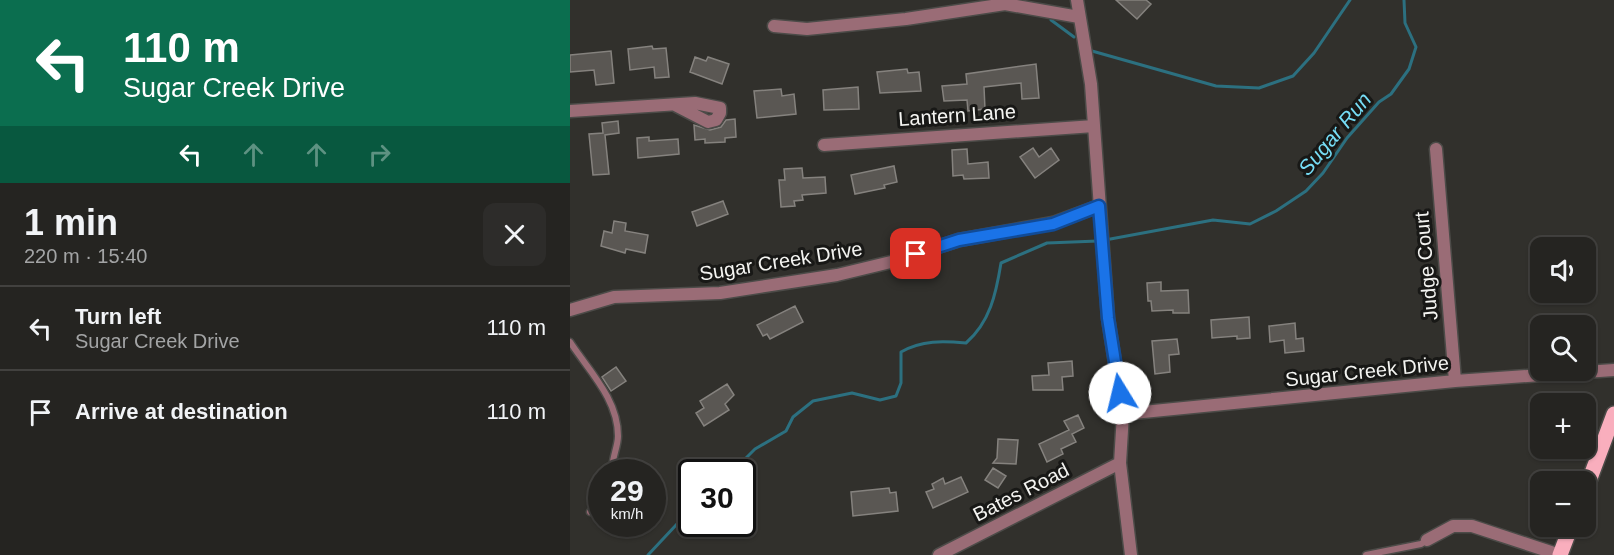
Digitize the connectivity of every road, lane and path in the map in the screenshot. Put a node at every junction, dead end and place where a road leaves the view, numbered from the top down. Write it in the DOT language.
graph roads {
  1 [pos="1077,0"];
  2 [pos="1079,17"];
  3 [pos="774,26"];
  4 [pos="675,105"];
  5 [pos="570,111"];
  6 [pos="1094,126"];
  7 [pos="824,146"];
  8 [pos="1436,148"];
  9 [pos="1099,206"];
  10 [pos="570,310"];
  11 [pos="570,342"];
  12 [pos="1614,370"];
  13 [pos="1455,381"];
  14 [pos="1124,414"];
  15 [pos="1614,414"];
  16 [pos="614,459"];
  17 [pos="1120,463"];
  18 [pos="1593,471"];
  19 [pos="1567,537"];
  20 [pos="1427,540"];
  21 [pos="939,555"];
  22 [pos="1131,555"];
  23 [pos="1366,555"];
  24 [pos="1560,555"];
  1 -- 2 [label="street"];
  2 -- 3 [label="street"];
  2 -- 6 [label="street"];
  4 -- 5 [label="street"];
  6 -- 7 [label="street, Lantern Lane"];
  6 -- 9 [label="street"];
  8 -- 13 [label="street, Judge Court"];
  9 -- 10 [label="street, Sugar Creek Drive"];
  9 -- 14 [label="street"];
  11 -- 16 [label="lane"];
  12 -- 13 [label="street, Sugar Creek Drive"];
  13 -- 14 [label="street, Sugar Creek Drive"];
  14 -- 17 [label="street"];
  15 -- 18 [label="main road"];
  17 -- 21 [label="street, Bates Road"];
  17 -- 22 [label="street"];
  19 -- 24 [label="main road"];
  20 -- 23 [label="lane"];
  20 -- 24 [label="street"];
}
